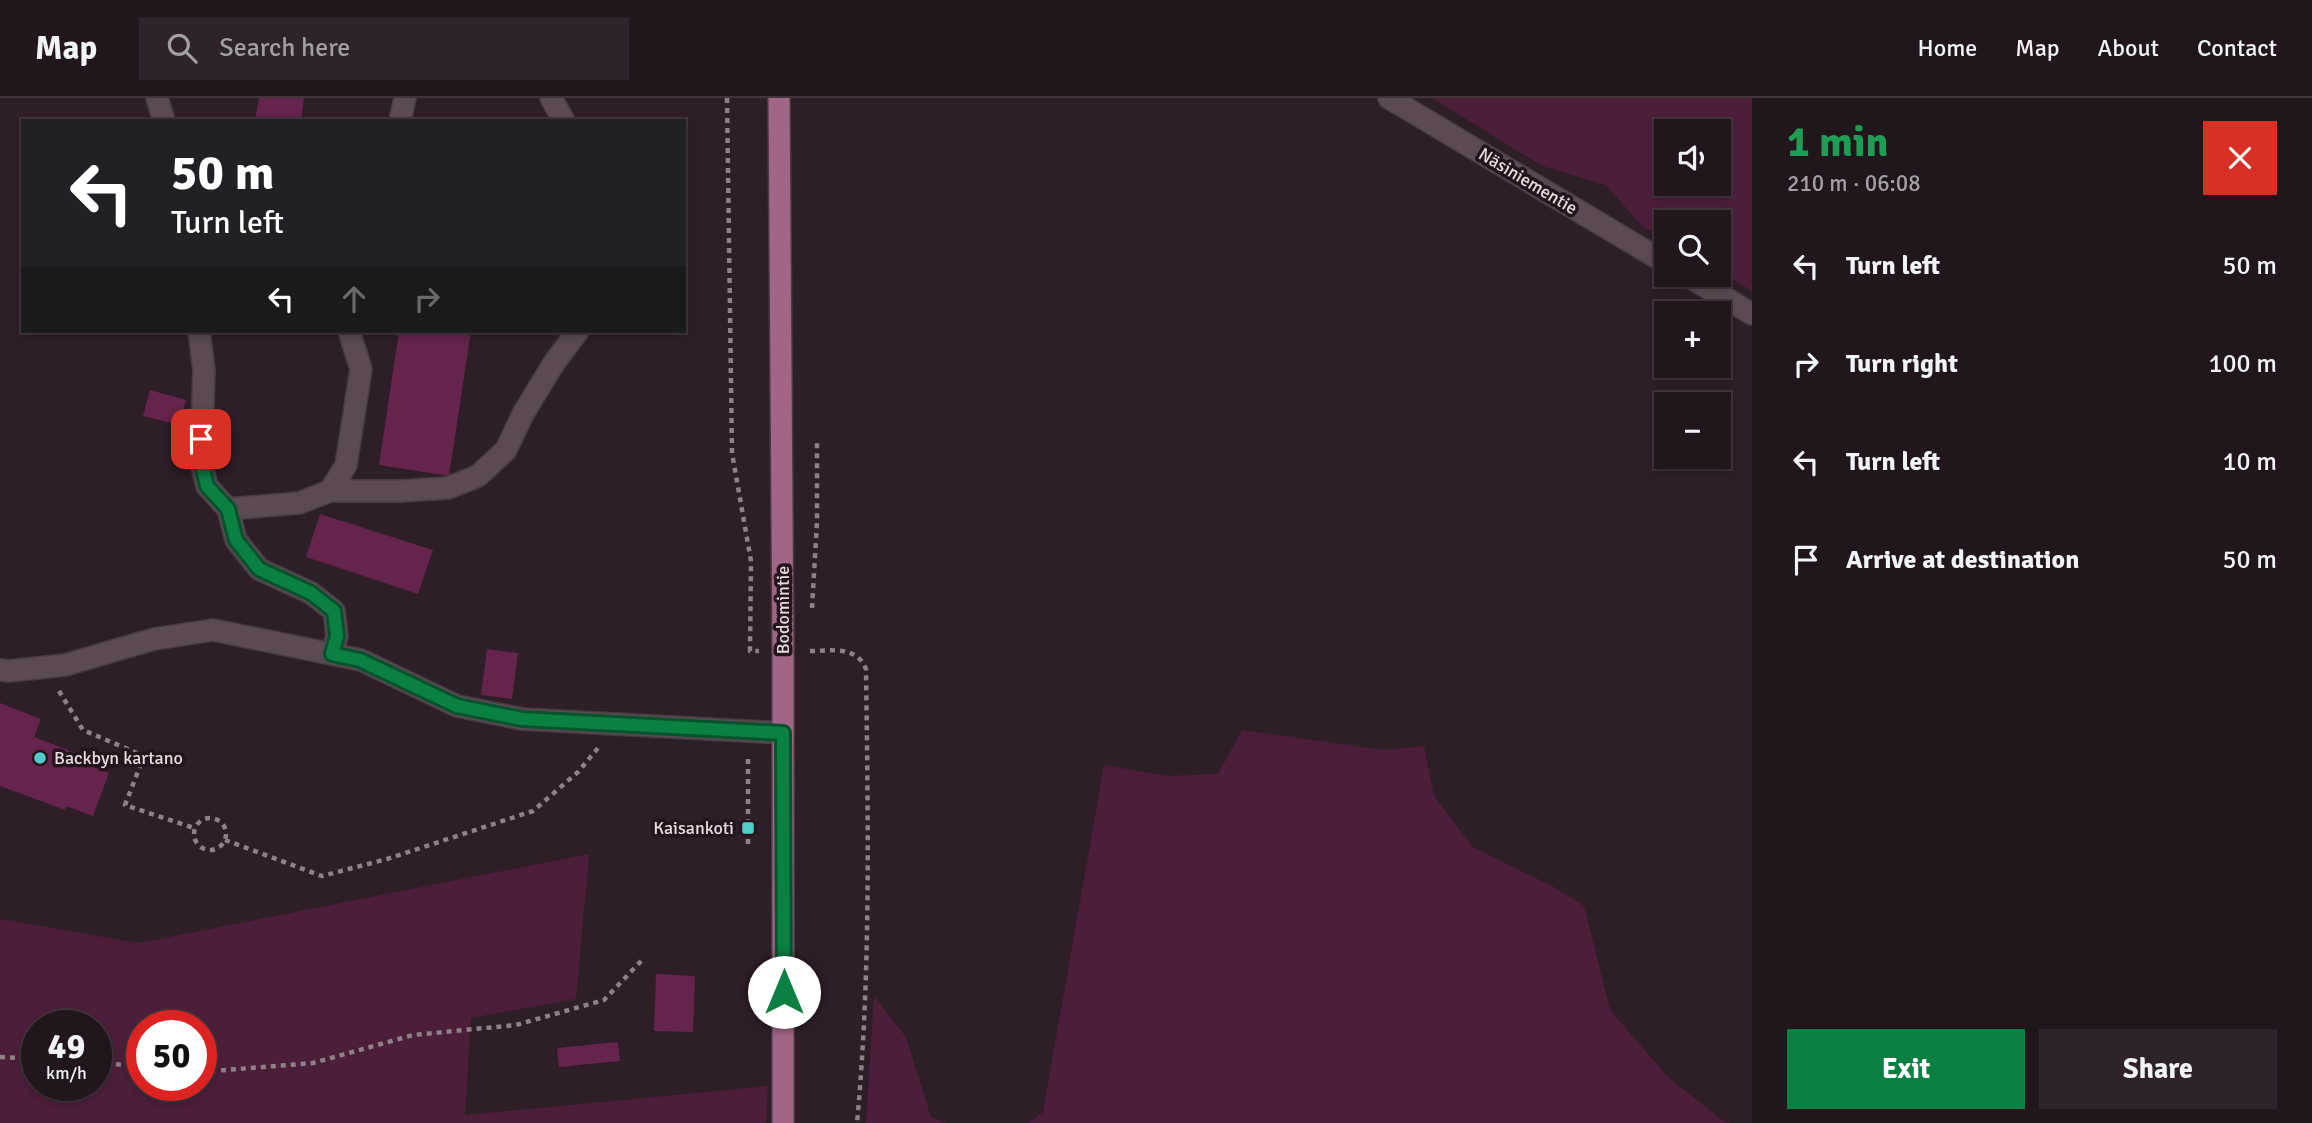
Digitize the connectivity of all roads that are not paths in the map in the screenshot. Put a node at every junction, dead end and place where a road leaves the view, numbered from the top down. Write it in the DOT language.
graph roads {
  1 [pos="157,98"];
  2 [pos="405,98"];
  3 [pos="551,98"];
  4 [pos="779,98"];
  5 [pos="1389,98"];
  6 [pos="163,119"];
  7 [pos="400,119"];
  8 [pos="563,119"];
  9 [pos="1654,256"];
  10 [pos="1706,287"];
  11 [pos="1752,314"];
  12 [pos="199,333"];
  13 [pos="350,333"];
  14 [pos="576,333"];
  15 [pos="330,491"];
  16 [pos="228,509"];
  17 [pos="332,654"];
  18 [pos="0,670"];
  19 [pos="783,733"];
  20 [pos="783,1123"];
  1 -- 6 [label="lane"];
  2 -- 7 [label="lane"];
  3 -- 8 [label="lane"];
  4 -- 19 [label="main road, Bodomintie"];
  5 -- 9 [label="lane, Näsiniementie"];
  10 -- 11 [label="lane"];
  12 -- 16 [label="lane"];
  13 -- 15 [label="lane"];
  14 -- 15 [label="lane"];
  15 -- 16 [label="lane"];
  16 -- 17 [label="lane"];
  17 -- 18 [label="lane"];
  17 -- 19 [label="lane"];
  19 -- 20 [label="main road, Bodomintie"];
}
